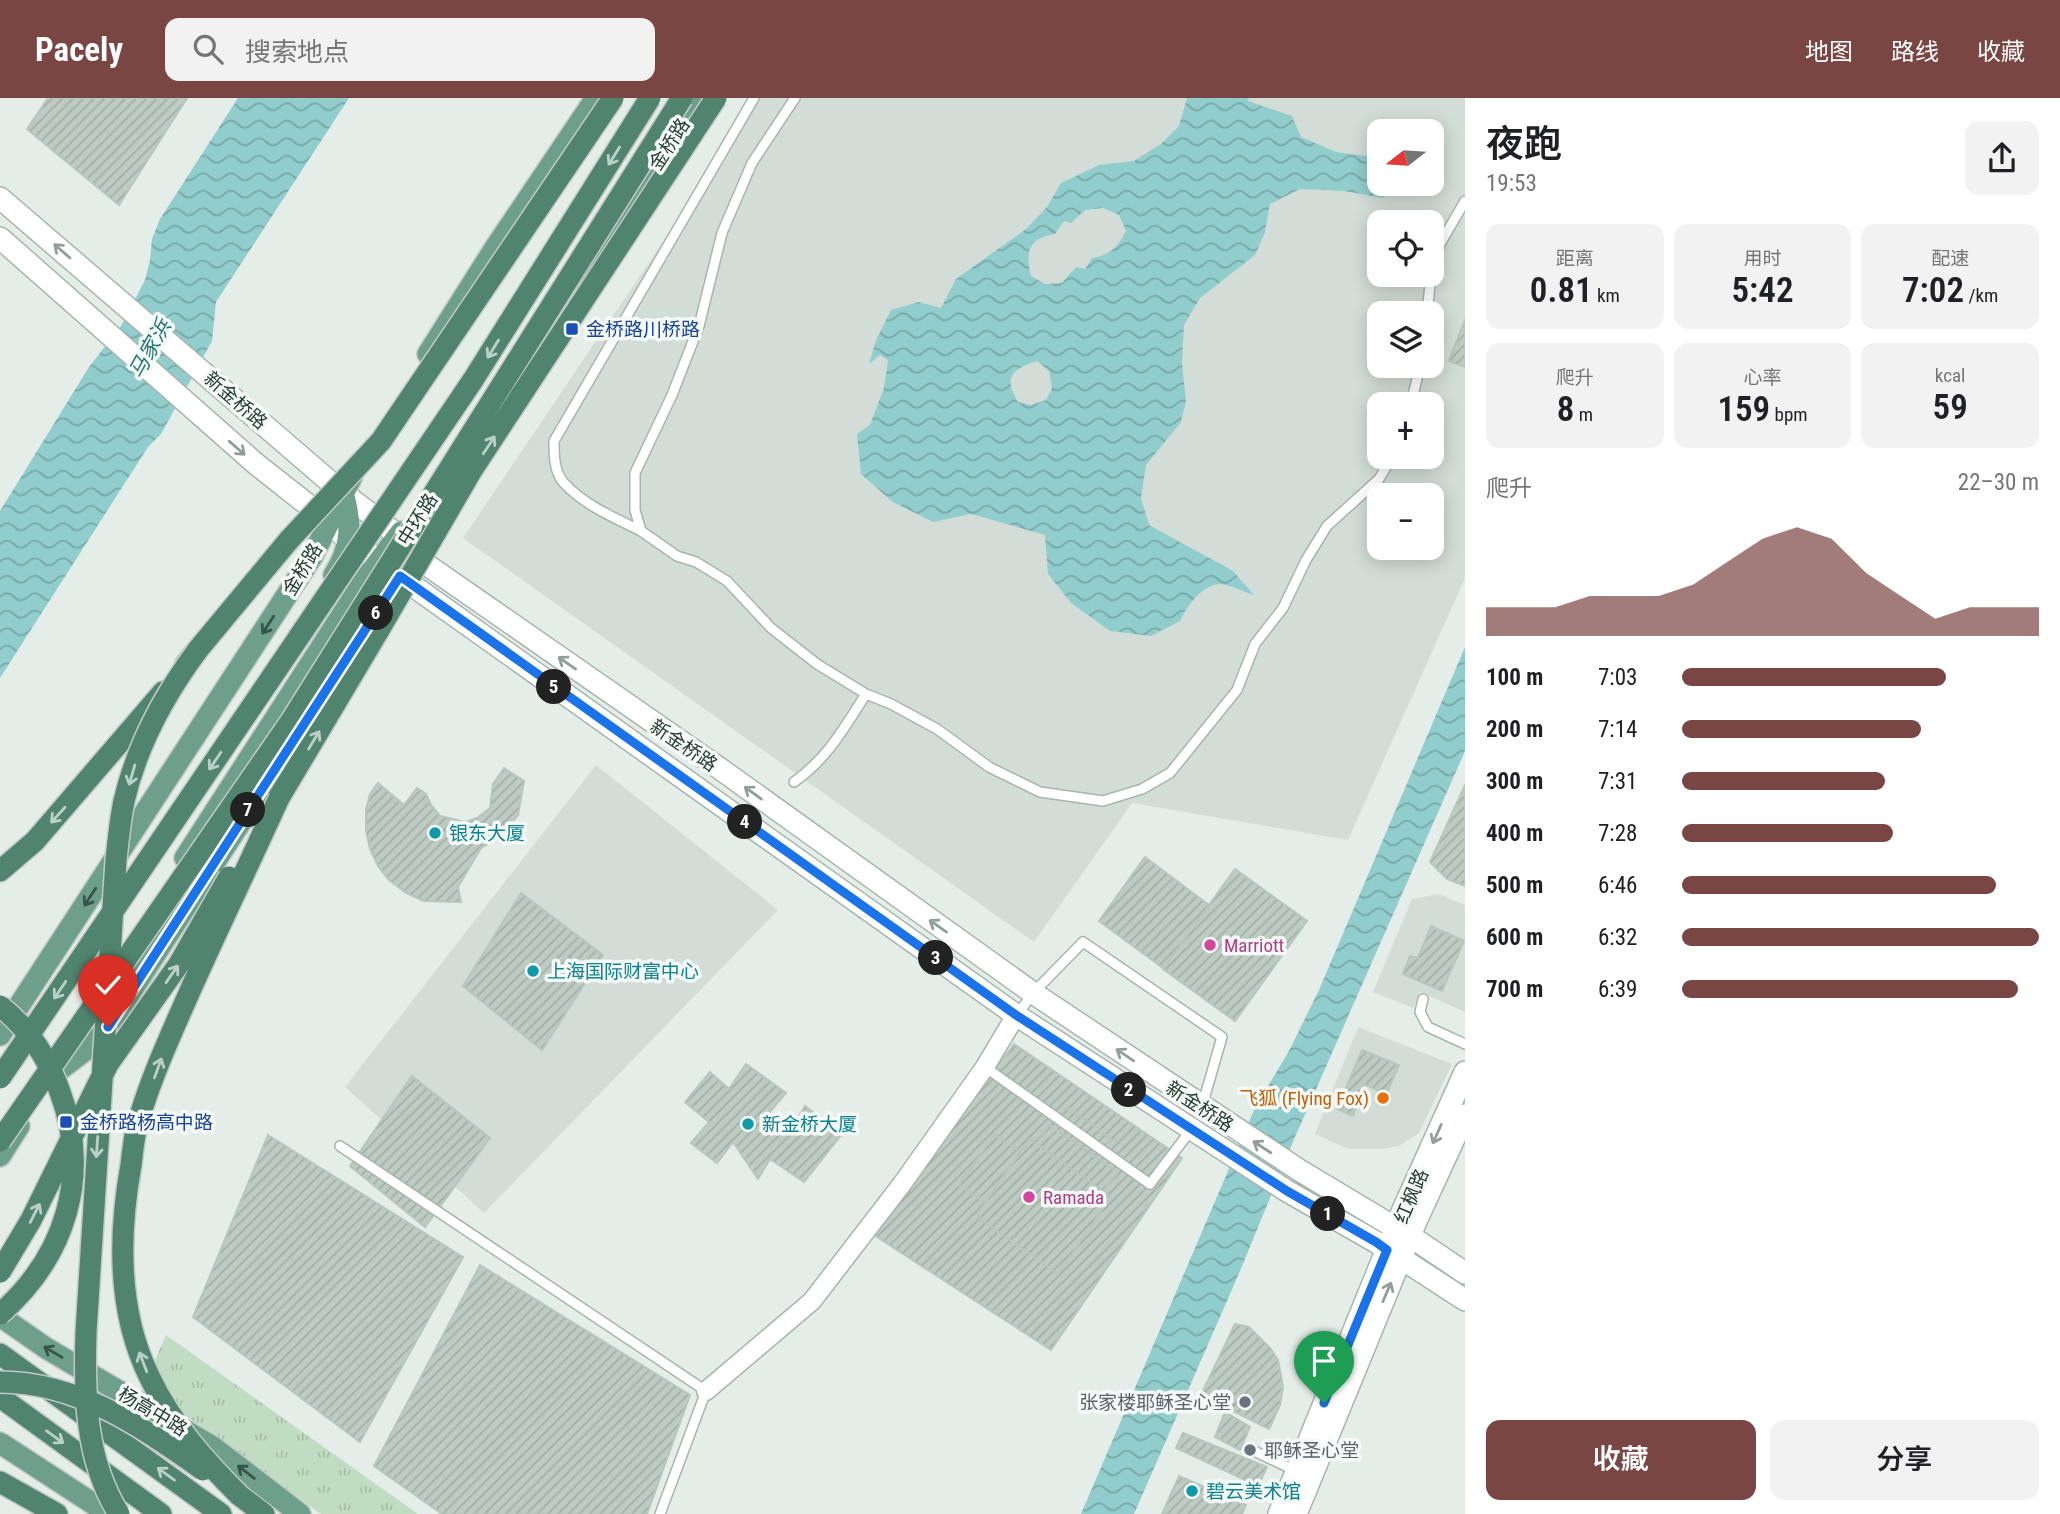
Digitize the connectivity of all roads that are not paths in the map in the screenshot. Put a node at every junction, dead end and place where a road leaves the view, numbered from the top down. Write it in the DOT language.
graph roads {
  1 [pos="596,98"];
  2 [pos="613,98"];
  3 [pos="650,98"];
  4 [pos="682,98"];
  5 [pos="700,98"];
  6 [pos="716,98"];
  7 [pos="754,98"];
  8 [pos="795,98"];
  9 [pos="0,198"];
  10 [pos="1465,201"];
  11 [pos="1444,237"];
  12 [pos="0,239"];
  13 [pos="1385,469"];
  14 [pos="472,470"];
  15 [pos="343,493"];
  16 [pos="328,524"];
  17 [pos="641,531"];
  18 [pos="399,536"];
  19 [pos="349,539"];
  20 [pos="378,560"];
  21 [pos="400,576"];
  22 [pos="197,651"];
  23 [pos="311,689"];
  24 [pos="866,694"];
  25 [pos="237,777"];
  26 [pos="794,782"];
  27 [pos="279,798"];
  28 [pos="0,871"];
  29 [pos="1033,993"];
  30 [pos="1423,999"];
  31 [pos="9,1007"];
  32 [pos="1016,1015"];
  33 [pos="0,1035"];
  34 [pos="1465,1044"];
  35 [pos="985,1067"];
  36 [pos="1465,1072"];
  37 [pos="54,1074"];
  38 [pos="0,1078"];
  39 [pos="0,1090"];
  40 [pos="1201,1108"];
  41 [pos="1465,1115"];
  42 [pos="1191,1130"];
  43 [pos="0,1141"];
  44 [pos="340,1146"];
  45 [pos="0,1156"];
  46 [pos="1404,1233"];
  47 [pos="1394,1255"];
  48 [pos="0,1272"];
  49 [pos="1465,1273"];
  50 [pos="1465,1300"];
  51 [pos="0,1315"];
  52 [pos="0,1354"];
  53 [pos="0,1382"];
  54 [pos="706,1391"];
  55 [pos="0,1397"];
  56 [pos="0,1443"];
  57 [pos="1254,1451"];
  58 [pos="1296,1471"];
  59 [pos="0,1482"];
  60 [pos="239,1495"];
  61 [pos="57,1514"];
  62 [pos="109,1514"];
  63 [pos="119,1514"];
  64 [pos="161,1514"];
  65 [pos="221,1514"];
  66 [pos="264,1514"];
  67 [pos="300,1514"];
  68 [pos="660,1514"];
  69 [pos="1279,1514"];
  70 [pos="1296,1514"];
  1 -- 15 [label="main road, 金桥路"];
  2 -- 22 [label="highway, bridge"];
  3 -- 38 [label="highway, 中环路, one-way, bridge"];
  4 -- 23 [label="highway, 中环路, bridge"];
  5 -- 18 [label="main road, 金桥路"];
  14 -- 6 [label="highway, one-way, bridge"];
  7 -- 17 [label="lane"];
  8 -- 17 [label="lane"];
  15 -- 9 [label="street, 新金桥路, one-way"];
  10 -- 11 [label="lane"];
  12 -- 16 [label="street, 新金桥路, one-way"];
  13 -- 24 [label="lane"];
  14 -- 23 [label="highway, bridge"];
  27 -- 14 [label="highway, one-way, bridge"];
  15 -- 16 [label="main road, 金桥路"];
  15 -- 18 [label="street, 新金桥路"];
  15 -- 19 [label="main road"];
  16 -- 19 [label="street, 新金桥路"];
  16 -- 31 [label="main road, 金桥路, one-way"];
  17 -- 24 [label="lane"];
  18 -- 20 [label="main road, 金桥路"];
  18 -- 21 [label="main road"];
  29 -- 18 [label="street, 新金桥路, one-way"];
  19 -- 20 [label="street, 新金桥路"];
  19 -- 25 [label="main road"];
  20 -- 21 [label="street, 新金桥路"];
  20 -- 25 [label="main road, 金桥路"];
  21 -- 32 [label="street, 新金桥路"];
  21 -- 37 [label="main road, 金桥路"];
  22 -- 28 [label="highway, one-way, bridge"];
  22 -- 63 [label="highway, one-way, bridge"];
  23 -- 43 [label="highway, 中环路, bridge"];
  24 -- 26 [label="lane"];
  25 -- 37 [label="main road, 金桥路"];
  48 -- 27 [label="highway, one-way, bridge"];
  60 -- 27 [label="highway, one-way, bridge"];
  29 -- 32 [label="lane"];
  40 -- 29 [label="street, 新金桥路, one-way"];
  29 -- 40 [label="lane"];
  30 -- 34 [label="lane"];
  31 -- 33 [label="main road, 金桥路"];
  31 -- 39 [label="main road"];
  31 -- 51 [label="highway, bridge"];
  32 -- 35 [label="street"];
  32 -- 42 [label="street, 新金桥路"];
  35 -- 42 [label="lane"];
  35 -- 54 [label="street"];
  36 -- 46 [label="street, 红枫路, one-way"];
  37 -- 45 [label="main road, 金桥路"];
  46 -- 40 [label="street, 新金桥路, one-way"];
  41 -- 46 [label="street, 红枫路"];
  42 -- 47 [label="street, 新金桥路"];
  44 -- 54 [label="lane"];
  46 -- 47 [label="street, 红枫路"];
  46 -- 49 [label="street, 新金桥路"];
  47 -- 50 [label="street, 新金桥路"];
  47 -- 58 [label="street, 红枫路"];
  70 -- 47 [label="street, 红枫路, one-way"];
  67 -- 51 [label="main road, 杨高中路, one-way"];
  65 -- 52 [label="highway, one-way, bridge"];
  53 -- 60 [label="highway, bridge"];
  54 -- 68 [label="lane"];
  55 -- 64 [label="highway, one-way, bridge"];
  56 -- 62 [label="main road"];
  57 -- 58 [label="lane"];
  58 -- 69 [label="street, 红枫路"];
  59 -- 61 [label="highway"];
  60 -- 66 [label="highway"];
}
